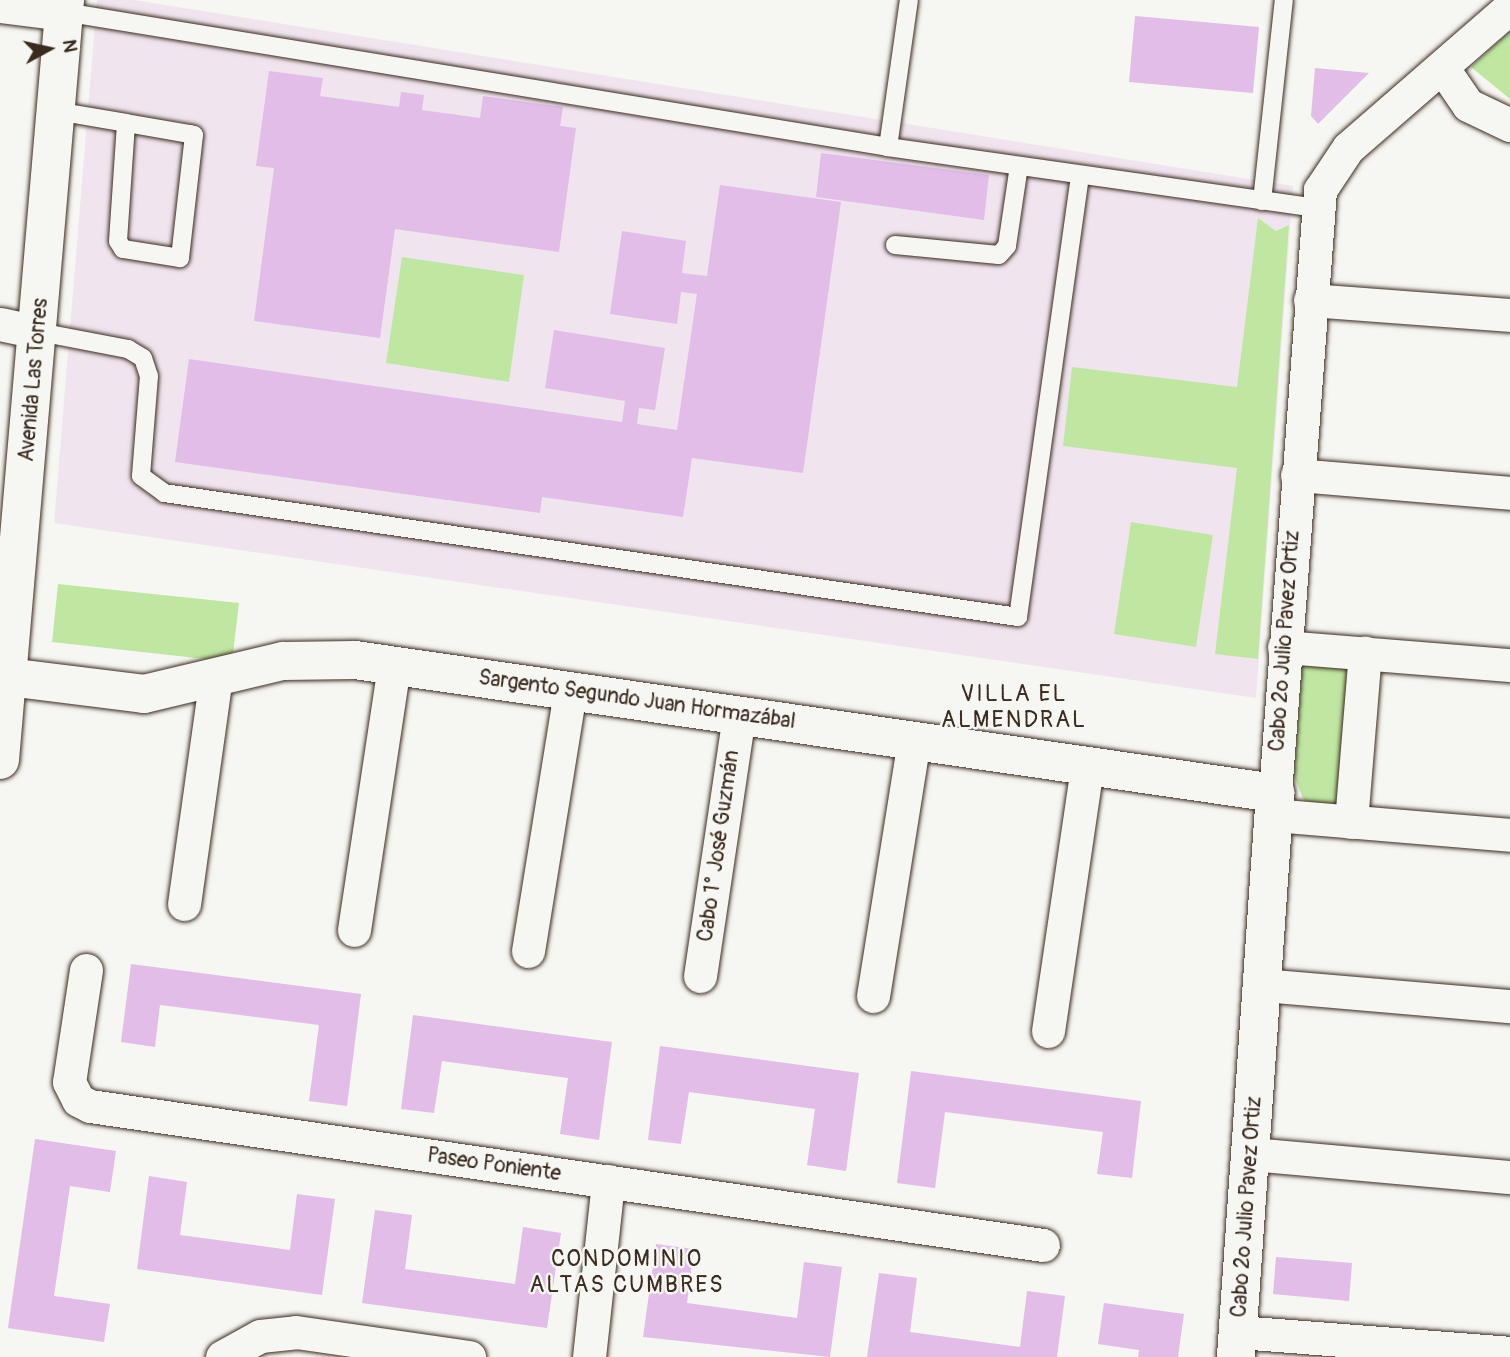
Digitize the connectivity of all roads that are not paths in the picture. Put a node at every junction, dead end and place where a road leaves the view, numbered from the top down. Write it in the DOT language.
graph roads {
  1 [pos="909,0"];
  2 [pos="1284,0"];
  3 [pos="0,2"];
  4 [pos="65,6"];
  5 [pos="1500,7"];
  6 [pos="1442,67"];
  7 [pos="56,111"];
  8 [pos="126,123"];
  9 [pos="1510,125"];
  10 [pos="888,146"];
  11 [pos="1019,166"];
  12 [pos="1080,175"];
  13 [pos="1262,201"];
  14 [pos="1317,208"];
  15 [pos="894,244"];
  16 [pos="1310,300"];
  17 [pos="1510,315"];
  18 [pos="0,324"];
  19 [pos="39,332"];
  20 [pos="1297,475"];
  21 [pos="1510,493"];
  22 [pos="1283,647"];
  23 [pos="1365,653"];
  24 [pos="394,665"];
  25 [pos="1510,666"];
  26 [pos="216,675"];
  27 [pos="3,677"];
  28 [pos="570,691"];
  29 [pos="739,715"];
  30 [pos="914,741"];
  31 [pos="0,760"];
  32 [pos="1087,766"];
  33 [pos="1274,804"];
  34 [pos="1352,822"];
  35 [pos="1510,835"];
  36 [pos="184,904"];
  37 [pos="354,930"];
  38 [pos="528,951"];
  39 [pos="86,970"];
  40 [pos="700,976"];
  41 [pos="1263,985"];
  42 [pos="873,996"];
  43 [pos="1510,1006"];
  44 [pos="1048,1031"];
  45 [pos="1251,1154"];
  46 [pos="1510,1177"];
  47 [pos="608,1181"];
  48 [pos="1043,1245"];
  49 [pos="1237,1345"];
  50 [pos="1322,1348"];
  51 [pos="1510,1353"];
  52 [pos="222,1357"];
  53 [pos="469,1357"];
  54 [pos="589,1357"];
  1 -- 10 [label="lane"];
  2 -- 13 [label="lane"];
  3 -- 4 [label="street"];
  4 -- 7 [label="street, Avenida Las Torres"];
  4 -- 10 [label="lane"];
  5 -- 6 [label="street, Cabo 2º Julio Pavez Ortiz"];
  6 -- 9 [label="street"];
  6 -- 14 [label="street, Cabo 2º Julio Pavez Ortiz"];
  7 -- 8 [label="lane"];
  7 -- 19 [label="street, Avenida Las Torres"];
  8 -- 8 [label="lane"];
  10 -- 11 [label="lane"];
  11 -- 12 [label="lane"];
  11 -- 15 [label="lane"];
  12 -- 13 [label="lane"];
  12 -- 19 [label="lane"];
  13 -- 14 [label="lane"];
  14 -- 16 [label="street, Cabo 2º Julio Pavez Ortiz"];
  16 -- 17 [label="street"];
  16 -- 20 [label="street, Cabo 2º Julio Pavez Ortiz"];
  18 -- 19 [label="street"];
  19 -- 27 [label="street, Avenida Las Torres"];
  20 -- 21 [label="street"];
  20 -- 22 [label="street, Cabo 2º Julio Pavez Ortiz"];
  22 -- 23 [label="street"];
  22 -- 33 [label="street, Cabo 2º Julio Pavez Ortiz"];
  23 -- 25 [label="street"];
  23 -- 34 [label="street"];
  24 -- 26 [label="street, Sargento Segundo Juan Hormazábal"];
  24 -- 28 [label="street, Sargento Segundo Juan Hormazábal"];
  24 -- 37 [label="street"];
  26 -- 27 [label="street, Sargento Segundo Juan Hormazábal"];
  26 -- 36 [label="street"];
  27 -- 31 [label="street, Avenida Las Torres"];
  28 -- 29 [label="street, Sargento Segundo Juan Hormazábal"];
  28 -- 38 [label="street"];
  29 -- 30 [label="street, Sargento Segundo Juan Hormazábal"];
  29 -- 40 [label="street, Cabo 1° José Guzmán"];
  30 -- 32 [label="street, Sargento Segundo Juan Hormazábal"];
  30 -- 42 [label="street"];
  32 -- 33 [label="street, Sargento Segundo Juan Hormazábal"];
  32 -- 44 [label="street"];
  33 -- 34 [label="street"];
  33 -- 41 [label="street, Cabo 2º Julio Pavez Ortiz"];
  34 -- 35 [label="street"];
  39 -- 47 [label="street, Paseo Poniente"];
  41 -- 43 [label="street"];
  41 -- 45 [label="street, Cabo 2º Julio Pavez Ortiz"];
  45 -- 46 [label="street"];
  45 -- 49 [label="street, Cabo 2º Julio Pavez Ortiz"];
  47 -- 48 [label="street, Paseo Poniente"];
  47 -- 54 [label="street"];
  49 -- 50 [label="street"];
  50 -- 51 [label="street"];
  52 -- 53 [label="street"];
}
